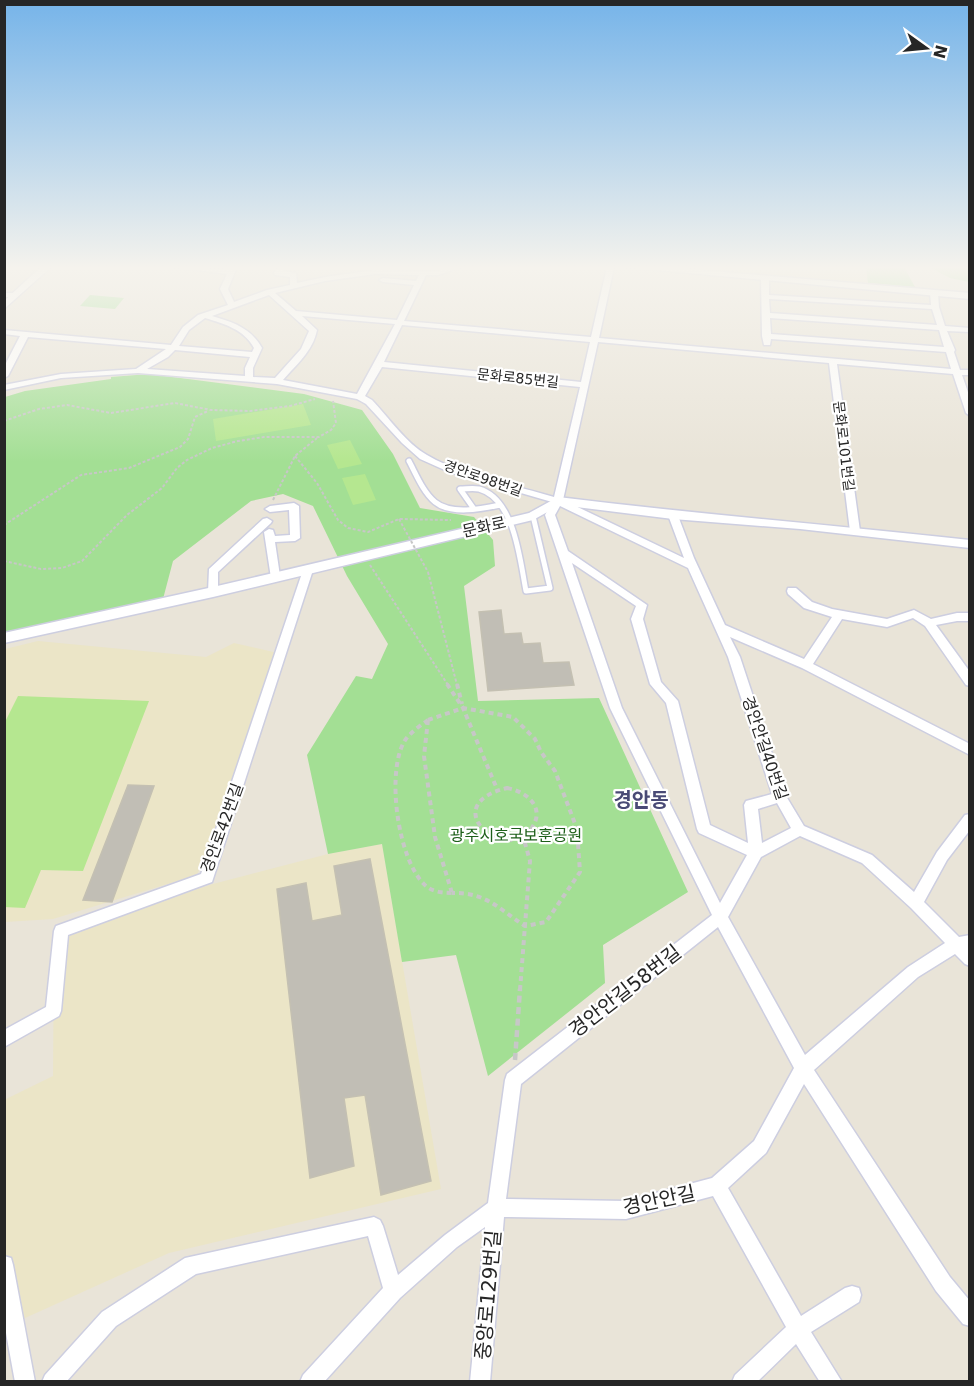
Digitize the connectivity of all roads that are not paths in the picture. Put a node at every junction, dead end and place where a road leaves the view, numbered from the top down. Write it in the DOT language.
graph roads {
  1 [pos="4,332"];
  2 [pos="184,332"];
  3 [pos="245,332"];
  4 [pos="313,332"];
  5 [pos="395,332"];
  6 [pos="494,332"];
  7 [pos="598,332"];
  8 [pos="766,332"];
  9 [pos="944,332"];
  10 [pos="25,334"];
  11 [pos="766,336"];
  12 [pos="596,341"];
  13 [pos="173,347"];
  14 [pos="951,350"];
  15 [pos="255,355"];
  16 [pos="767,355"];
  17 [pos="833,361"];
  18 [pos="379,364"];
  19 [pos="138,371"];
  20 [pos="956,372"];
  21 [pos="969,373"];
  22 [pos="4,376"];
  23 [pos="249,379"];
  24 [pos="277,381"];
  25 [pos="585,385"];
  26 [pos="4,388"];
  27 [pos="360,397"];
  28 [pos="969,413"];
  29 [pos="409,461"];
  30 [pos="558,501"];
  31 [pos="500,505"];
  32 [pos="474,509"];
  33 [pos="673,515"];
  34 [pos="532,516"];
  35 [pos="267,521"];
  36 [pos="511,521"];
  37 [pos="855,531"];
  38 [pos="269,539"];
  39 [pos="969,544"];
  40 [pos="565,554"];
  41 [pos="692,566"];
  42 [pos="308,570"];
  43 [pos="275,576"];
  44 [pos="792,591"];
  45 [pos="213,592"];
  46 [pos="839,615"];
  47 [pos="969,617"];
  48 [pos="929,623"];
  49 [pos="722,628"];
  50 [pos="4,638"];
  51 [pos="806,665"];
  52 [pos="969,682"];
  53 [pos="969,750"];
  54 [pos="780,797"];
  55 [pos="969,819"];
  56 [pos="799,830"];
  57 [pos="756,853"];
  58 [pos="916,903"];
  59 [pos="720,917"];
  60 [pos="963,943"];
  61 [pos="969,959"];
  62 [pos="4,1039"];
  63 [pos="803,1068"];
  64 [pos="717,1186"];
  65 [pos="496,1208"];
  66 [pos="4,1265"];
  67 [pos="393,1291"];
  68 [pos="852,1295"];
  69 [pos="969,1317"];
  70 [pos="798,1329"];
  71 [pos="25,1382"];
  72 [pos="52,1382"];
  73 [pos="310,1382"];
  74 [pos="480,1382"];
  75 [pos="742,1382"];
  76 [pos="832,1382"];
  1 -- 10 [label="street"];
  2 -- 13 [label="street"];
  3 -- 15 [label="street"];
  4 -- 24 [label="street"];
  5 -- 18 [label="street"];
  6 -- 12 [label="street"];
  7 -- 12 [label="street"];
  8 -- 11 [label="street"];
  9 -- 14 [label="street"];
  10 -- 13 [label="street"];
  10 -- 22 [label="street"];
  11 -- 14 [label="street"];
  11 -- 16 [label="street"];
  12 -- 16 [label="street"];
  12 -- 25 [label="street"];
  13 -- 15 [label="street"];
  13 -- 19 [label="street"];
  14 -- 20 [label="street"];
  15 -- 23 [label="street"];
  16 -- 17 [label="street"];
  17 -- 20 [label="street"];
  17 -- 37 [label="street, 문화로101번길"];
  18 -- 25 [label="street, 문화로85번길"];
  18 -- 27 [label="street"];
  19 -- 23 [label="street, 경안로98번길"];
  19 -- 26 [label="street, 경안로98번길"];
  20 -- 21 [label="street"];
  20 -- 28 [label="street"];
  23 -- 24 [label="street, 경안로98번길"];
  24 -- 27 [label="street, 경안로98번길"];
  25 -- 30 [label="street"];
  27 -- 30 [label="street, 경안로98번길"];
  29 -- 32 [label="lane"];
  30 -- 33 [label="street"];
  30 -- 34 [label="street, 문화로"];
  30 -- 40 [label="street"];
  30 -- 41 [label="street, 경안로98번길"];
  31 -- 32 [label="lane"];
  31 -- 32 [label="lane"];
  31 -- 36 [label="lane"];
  33 -- 37 [label="street"];
  33 -- 41 [label="street, 경안안길40번길"];
  34 -- 36 [label="street, 문화로"];
  34 -- 36 [label="lane"];
  35 -- 38 [label="street"];
  35 -- 38 [label="street"];
  35 -- 45 [label="street"];
  36 -- 42 [label="street, 문화로"];
  37 -- 39 [label="street"];
  38 -- 43 [label="street"];
  40 -- 57 [label="street"];
  40 -- 59 [label="street"];
  41 -- 49 [label="street, 경안안길40번길"];
  42 -- 43 [label="street, 문화로"];
  42 -- 62 [label="street, 경안로42번길"];
  43 -- 45 [label="street, 문화로"];
  44 -- 46 [label="street"];
  45 -- 50 [label="street, 문화로"];
  46 -- 48 [label="street"];
  46 -- 51 [label="street"];
  47 -- 48 [label="street"];
  48 -- 52 [label="street"];
  49 -- 51 [label="street"];
  49 -- 54 [label="street, 경안안길40번길"];
  51 -- 53 [label="street"];
  54 -- 56 [label="street, 경안안길40번길"];
  54 -- 57 [label="street"];
  55 -- 58 [label="street"];
  56 -- 57 [label="street"];
  56 -- 58 [label="street"];
  57 -- 59 [label="street, 경안안길58번길"];
  58 -- 60 [label="street"];
  59 -- 63 [label="street"];
  59 -- 65 [label="street, 경안안길58번길"];
  60 -- 61 [label="street"];
  60 -- 63 [label="street, 경안안길"];
  63 -- 64 [label="street, 경안안길"];
  63 -- 69 [label="street"];
  64 -- 65 [label="street, 경안안길"];
  64 -- 70 [label="street"];
  65 -- 67 [label="street"];
  65 -- 74 [label="street, 중앙로129번길"];
  66 -- 71 [label="street"];
  67 -- 72 [label="street"];
  67 -- 73 [label="street"];
  68 -- 70 [label="street"];
  70 -- 75 [label="street"];
  70 -- 76 [label="street"];
}
